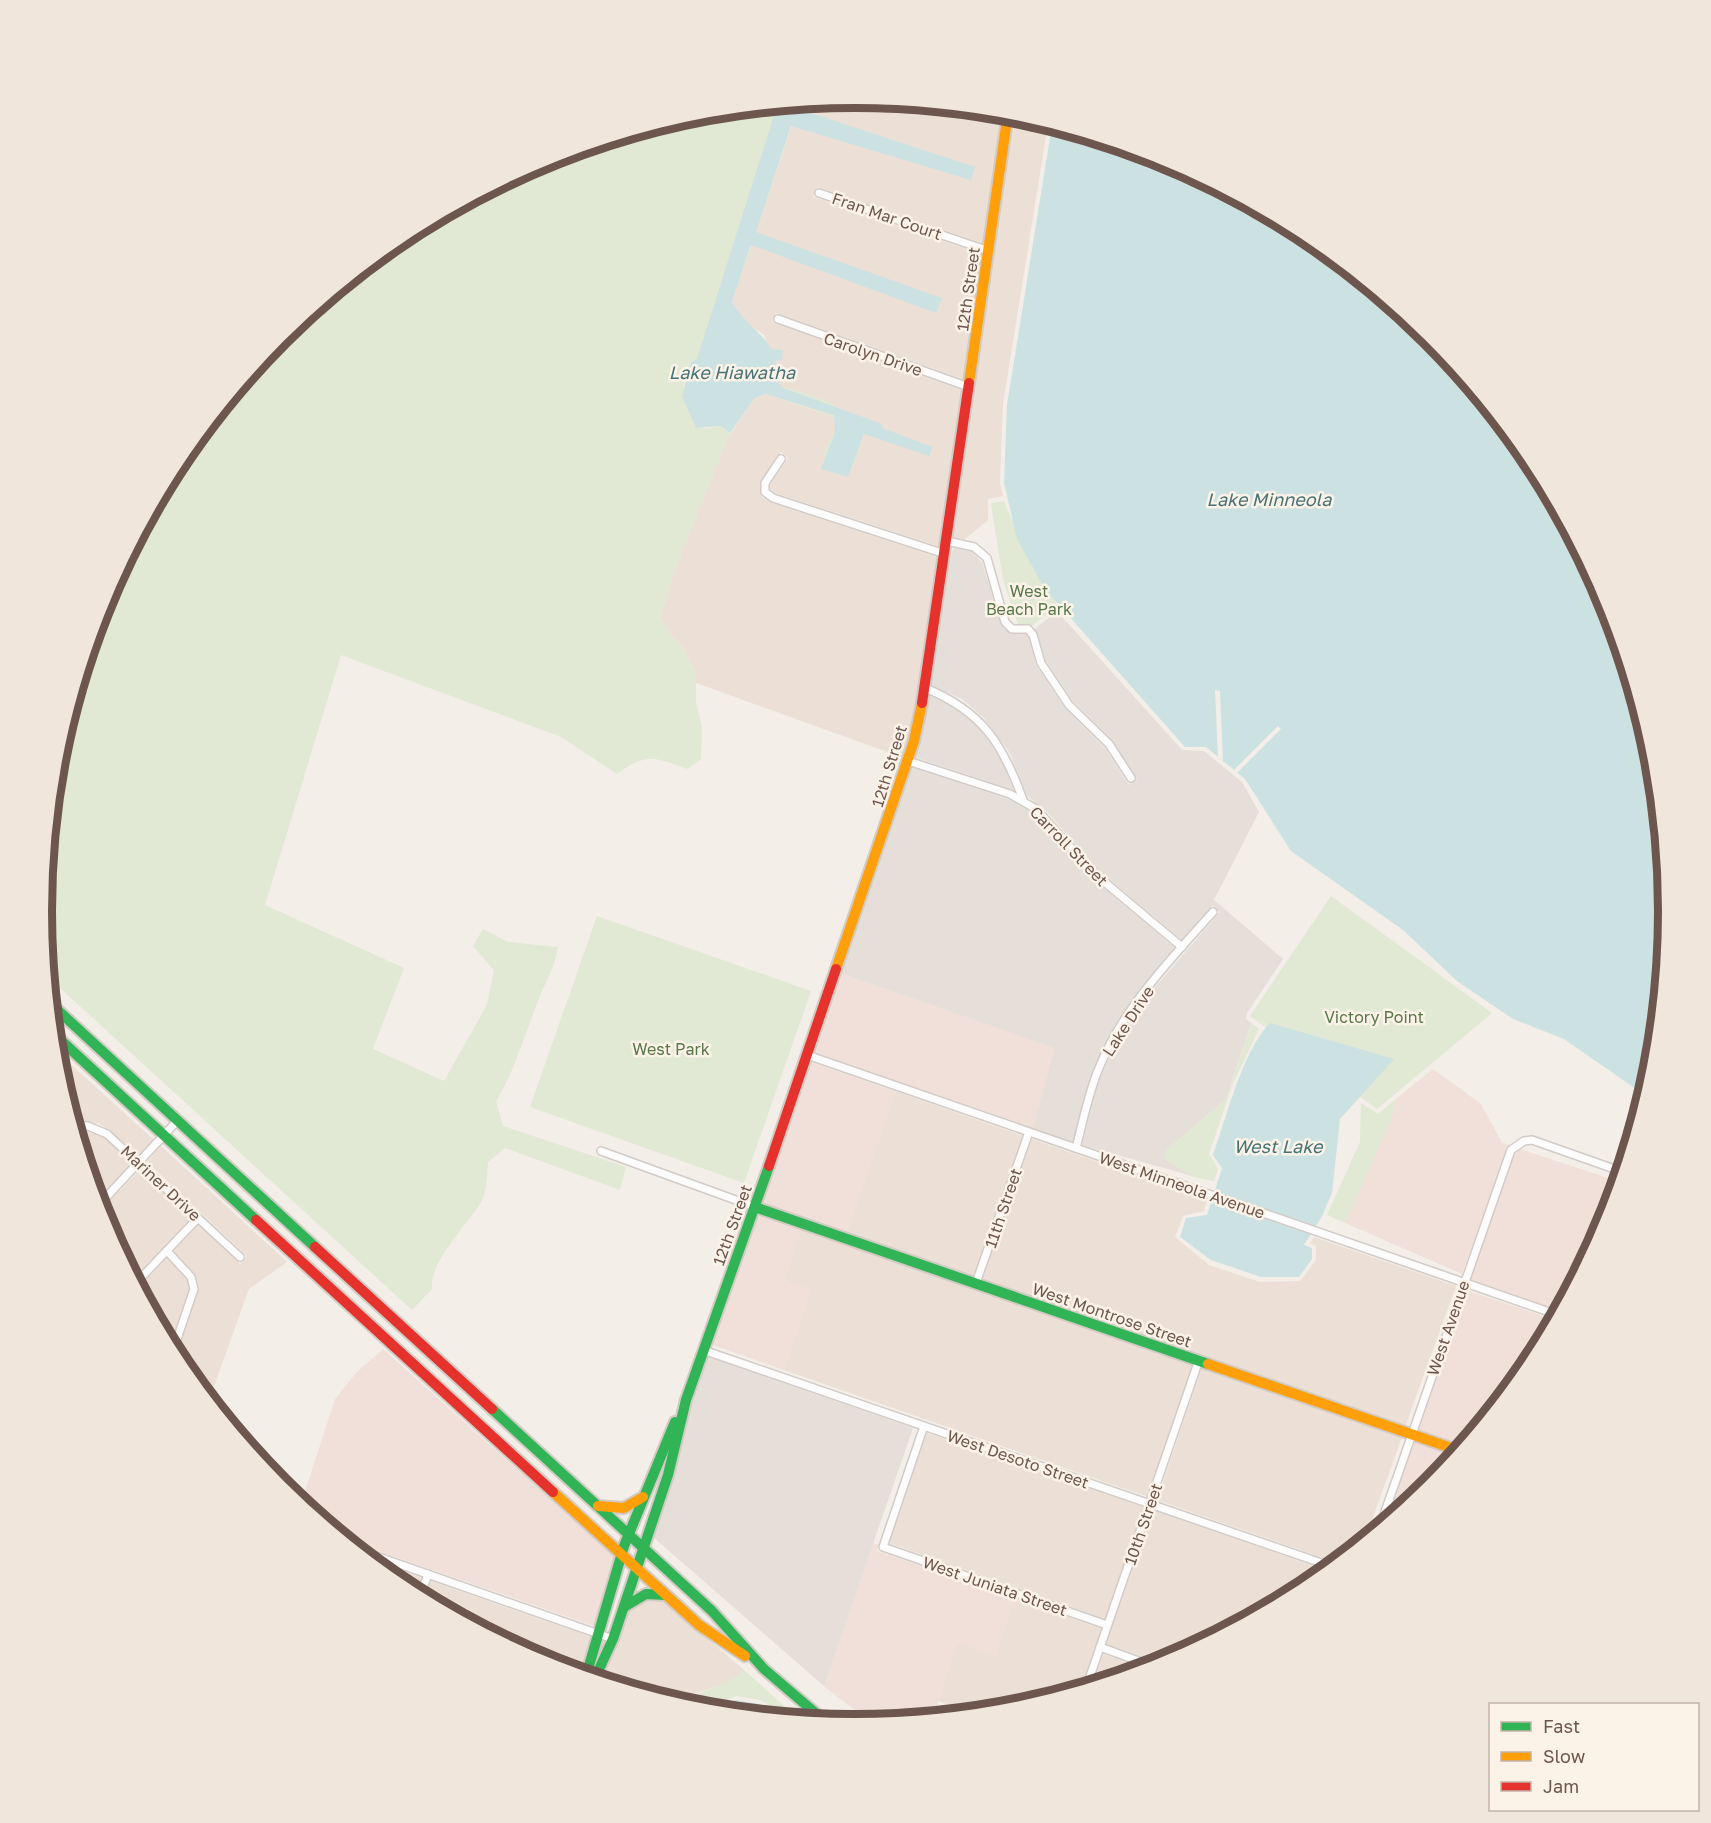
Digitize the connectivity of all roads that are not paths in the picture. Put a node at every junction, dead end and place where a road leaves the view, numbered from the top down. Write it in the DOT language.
graph roads {
  1 [pos="1006,123"];
  2 [pos="819,193"];
  3 [pos="989,251"];
  4 [pos="778,320"];
  5 [pos="969,387"];
  6 [pos="781,459"];
  7 [pos="947,541"];
  8 [pos="945,554"];
  9 [pos="925,688"];
  10 [pos="908,761"];
  11 [pos="1131,778"];
  12 [pos="1023,800"];
  13 [pos="1213,912"];
  14 [pos="1182,947"];
  15 [pos="59,1011"];
  16 [pos="64,1043"];
  17 [pos="807,1055"];
  18 [pos="178,1120"];
  19 [pos="82,1126"];
  20 [pos="1029,1132"];
  21 [pos="165,1135"];
  22 [pos="1076,1148"];
  23 [pos="601,1151"];
  24 [pos="140,1163"];
  25 [pos="1616,1170"];
  26 [pos="106,1198"];
  27 [pos="755,1207"];
  28 [pos="198,1218"];
  29 [pos="167,1251"];
  30 [pos="240,1257"];
  31 [pos="141,1278"];
  32 [pos="976,1283"];
  33 [pos="1463,1283"];
  34 [pos="1551,1313"];
  35 [pos="177,1340"];
  36 [pos="703,1350"];
  37 [pos="1199,1360"];
  38 [pos="686,1400"];
  39 [pos="924,1426"];
  40 [pos="1412,1435"];
  41 [pos="1452,1448"];
  42 [pos="653,1469"];
  43 [pos="668,1475"];
  44 [pos="644,1497"];
  45 [pos="1150,1504"];
  46 [pos="598,1506"];
  47 [pos="1383,1516"];
  48 [pos="630,1536"];
  49 [pos="644,1548"];
  50 [pos="377,1556"];
  51 [pos="623,1556"];
  52 [pos="1323,1564"];
  53 [pos="637,1568"];
  54 [pos="428,1574"];
  55 [pos="423,1588"];
  56 [pos="665,1595"];
  57 [pos="624,1607"];
  58 [pos="1107,1625"];
  59 [pos="597,1633"];
  60 [pos="613,1639"];
  61 [pos="1100,1647"];
  62 [pos="1140,1662"];
  63 [pos="588,1668"];
  64 [pos="764,1669"];
  65 [pos="598,1672"];
  66 [pos="1089,1679"];
  67 [pos="816,1713"];
  1 -- 3 [label="main road, 12th Street"];
  2 -- 3 [label="street, Fran Mar Court"];
  3 -- 5 [label="main road, 12th Street"];
  4 -- 5 [label="street, Carolyn Drive"];
  5 -- 7 [label="main road, 12th Street"];
  6 -- 8 [label="street"];
  7 -- 8 [label="main road, 12th Street"];
  7 -- 11 [label="street"];
  8 -- 9 [label="main road, 12th Street"];
  9 -- 10 [label="main road, 12th Street"];
  9 -- 12 [label="street"];
  10 -- 12 [label="street, Carroll Street"];
  10 -- 17 [label="main road, 12th Street"];
  12 -- 14 [label="street, Carroll Street"];
  13 -- 14 [label="street, Lake Drive"];
  14 -- 22 [label="street, Lake Drive"];
  15 -- 18 [label="main road"];
  16 -- 21 [label="main road"];
  17 -- 20 [label="street, West Minneola Avenue"];
  17 -- 27 [label="main road, 12th Street"];
  18 -- 21 [label="street"];
  18 -- 46 [label="main road"];
  19 -- 24 [label="street, Mariner Drive"];
  20 -- 22 [label="street, West Minneola Avenue"];
  20 -- 32 [label="street, 11th Street"];
  21 -- 24 [label="street"];
  21 -- 51 [label="main road"];
  22 -- 33 [label="street, West Minneola Avenue"];
  23 -- 27 [label="street"];
  24 -- 26 [label="street"];
  24 -- 28 [label="street, Mariner Drive"];
  25 -- 33 [label="street, West Avenue"];
  27 -- 32 [label="main road, West Montrose Street"];
  27 -- 36 [label="main road, 12th Street"];
  28 -- 29 [label="street"];
  28 -- 30 [label="street, Mariner Drive"];
  29 -- 31 [label="street"];
  29 -- 35 [label="street"];
  32 -- 37 [label="main road, West Montrose Street"];
  33 -- 34 [label="street, West Minneola Avenue"];
  33 -- 40 [label="street, West Avenue"];
  36 -- 38 [label="main road, 12th Street"];
  36 -- 39 [label="street, West Desoto Street"];
  37 -- 40 [label="main road, West Montrose Street"];
  37 -- 45 [label="street, 10th Street"];
  38 -- 42 [label="main road, 12th Street"];
  38 -- 43 [label="main road, 12th Street"];
  39 -- 45 [label="street, West Desoto Street"];
  39 -- 58 [label="street, West Juniata Street"];
  40 -- 41 [label="main road, West Montrose Street"];
  40 -- 47 [label="street, West Avenue"];
  42 -- 43 [label="street"];
  42 -- 44 [label="main road, 12th Street"];
  43 -- 49 [label="main road, 12th Street"];
  44 -- 46 [label="main road"];
  44 -- 48 [label="main road, 12th Street"];
  45 -- 52 [label="street, West Desoto Street"];
  45 -- 58 [label="street, 10th Street"];
  46 -- 48 [label="main road"];
  48 -- 49 [label="main road"];
  48 -- 51 [label="main road, 12th Street"];
  49 -- 53 [label="main road, 12th Street"];
  49 -- 64 [label="main road"];
  50 -- 54 [label="street"];
  51 -- 53 [label="main road"];
  51 -- 59 [label="main road, 12th Street"];
  53 -- 56 [label="main road"];
  53 -- 57 [label="main road, 12th Street"];
  54 -- 55 [label="street"];
  54 -- 59 [label="street"];
  56 -- 57 [label="main road"];
  56 -- 64 [label="main road"];
  57 -- 60 [label="main road, 12th Street"];
  58 -- 61 [label="street, 10th Street"];
  59 -- 60 [label="street"];
  59 -- 63 [label="main road, 12th Street"];
  60 -- 65 [label="main road, 12th Street"];
  61 -- 62 [label="street"];
  61 -- 66 [label="street, 10th Street"];
  64 -- 67 [label="main road"];
}
